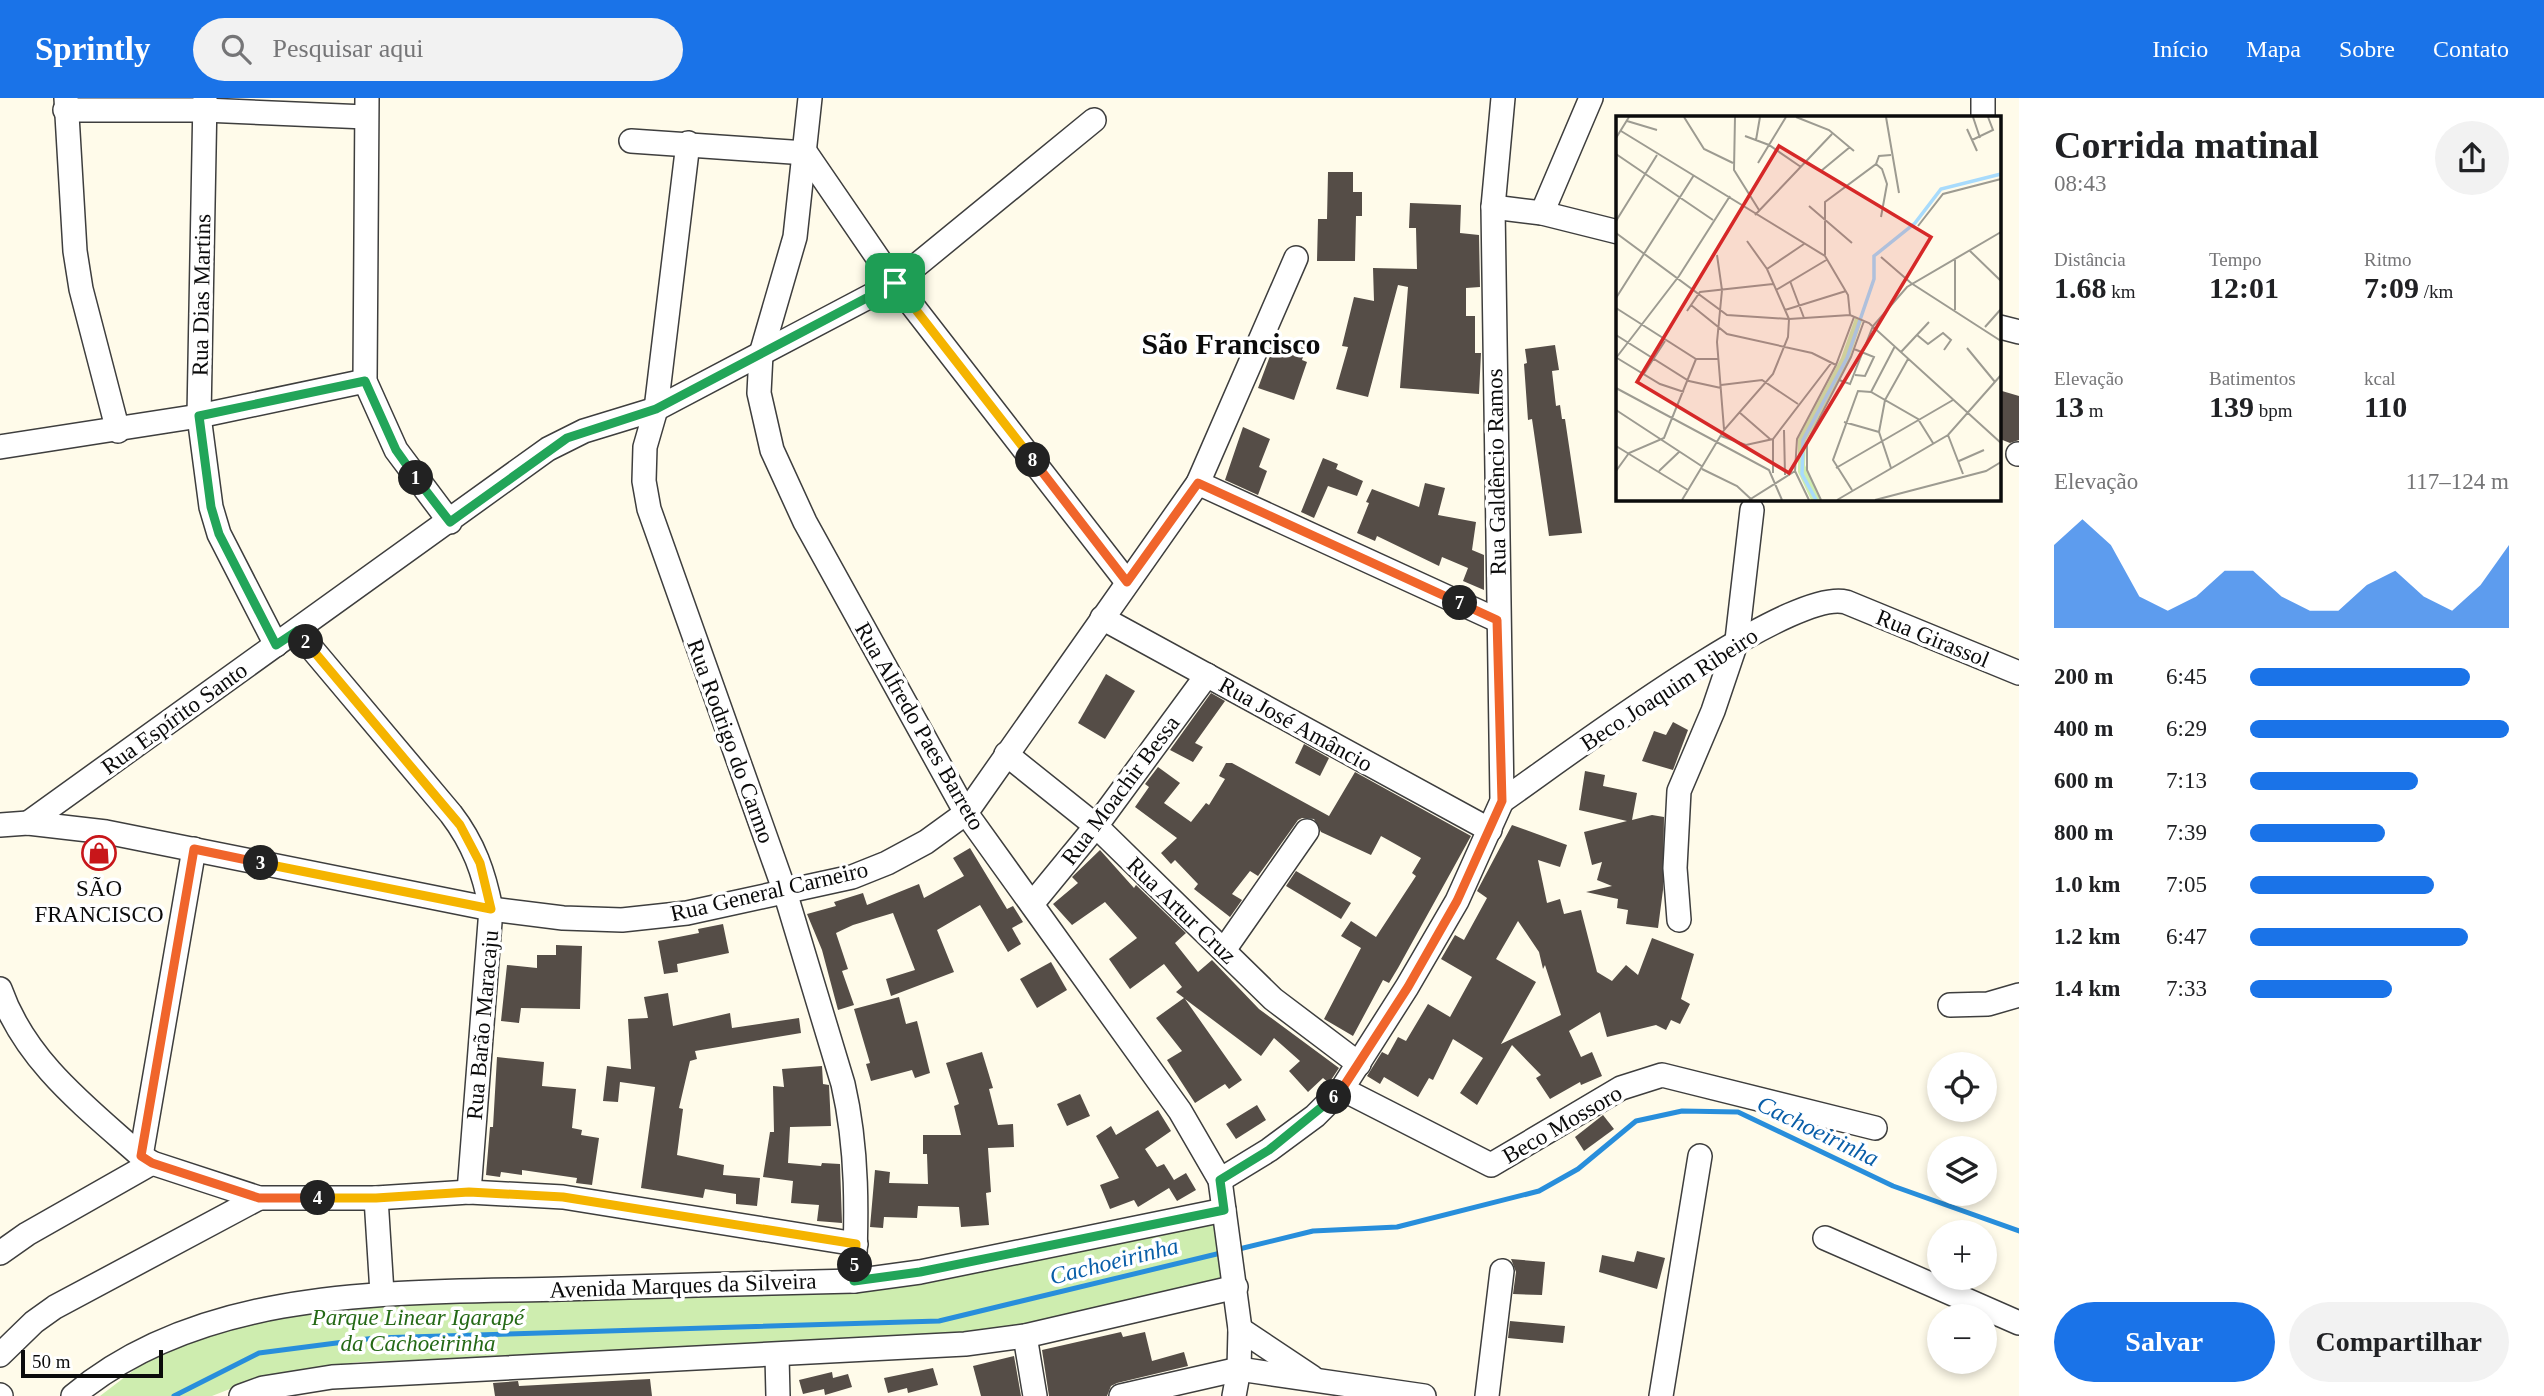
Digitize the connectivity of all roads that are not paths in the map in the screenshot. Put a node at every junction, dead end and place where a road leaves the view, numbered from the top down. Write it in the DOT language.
graph roads {
  1 [pos="810,98"];
  2 [pos="1503,98"];
  3 [pos="1591,98"];
  4 [pos="1983,98"];
  5 [pos="65,104"];
  6 [pos="204,104"];
  7 [pos="366,107"];
  8 [pos="1983,116"];
  9 [pos="1094,120"];
  10 [pos="631,141"];
  11 [pos="688,144"];
  12 [pos="806,153"];
  13 [pos="1493,207"];
  14 [pos="1542,213"];
  15 [pos="1616,232"];
  16 [pos="1297,258"];
  17 [pos="895,283"];
  18 [pos="2002,328"];
  19 [pos="2019,332"];
  20 [pos="761,354"];
  21 [pos="365,381"];
  22 [pos="656,409"];
  23 [pos="199,416"];
  24 [pos="118,430"];
  25 [pos="0,447"];
  26 [pos="1198,483"];
  27 [pos="1752,510"];
  28 [pos="450,522"];
  29 [pos="1127,582"];
  30 [pos="1846,602"];
  31 [pos="1102,618"];
  32 [pos="1497,620"];
  33 [pos="297,631"];
  34 [pos="1737,640"];
  35 [pos="276,645"];
  36 [pos="2019,673"];
  37 [pos="1207,675"];
  38 [pos="1006,754"];
  39 [pos="1502,801"];
  40 [pos="966,813"];
  41 [pos="29,823"];
  42 [pos="0,825"];
  43 [pos="1096,826"];
  44 [pos="1490,830"];
  45 [pos="1307,831"];
  46 [pos="194,849"];
  47 [pos="785,892"];
  48 [pos="1031,904"];
  49 [pos="491,909"];
  50 [pos="1679,920"];
  51 [pos="1224,950"];
  52 [pos="0,989"];
  53 [pos="2019,995"];
  54 [pos="1950,1005"];
  55 [pos="1359,1064"];
  56 [pos="1342,1089"];
  57 [pos="1875,1128"];
  58 [pos="1700,1156"];
  59 [pos="147,1159"];
  60 [pos="1220,1180"];
  61 [pos="469,1192"];
  62 [pos="259,1198"];
  63 [pos="376,1198"];
  64 [pos="1225,1215"];
  65 [pos="1825,1238"];
  66 [pos="856,1244"];
  67 [pos="0,1253"];
  68 [pos="1502,1271"];
  69 [pos="1235,1279"];
  70 [pos="854,1281"];
  71 [pos="382,1293"];
  72 [pos="2019,1323"];
  73 [pos="1240,1329"];
  74 [pos="1025,1336"];
  75 [pos="0,1354"];
  76 [pos="777,1356"];
  77 [pos="1239,1369"];
  78 [pos="1321,1386"];
  79 [pos="73,1396"];
  80 [pos="241,1396"];
  81 [pos="778,1396"];
  82 [pos="1035,1396"];
  83 [pos="1121,1396"];
  84 [pos="1234,1396"];
  85 [pos="1424,1396"];
  86 [pos="1487,1396"];
  87 [pos="1661,1396"];
  1 -- 12 [label="street, Rua Alfredo Paes Barreto"];
  2 -- 13 [label="street, Rua Galdêncio Ramos"];
  3 -- 14 [label="street"];
  4 -- 8 [label="street"];
  5 -- 6 [label="street"];
  5 -- 24 [label="street"];
  6 -- 7 [label="street"];
  6 -- 23 [label="street, Rua Dias Martins"];
  7 -- 21 [label="street"];
  9 -- 17 [label="street, Rua Espírito Santo"];
  10 -- 11 [label="street"];
  11 -- 12 [label="street"];
  11 -- 22 [label="street, Rua Rodrigo do Carmo"];
  12 -- 17 [label="street"];
  12 -- 20 [label="street, Rua Alfredo Paes Barreto"];
  13 -- 14 [label="street"];
  13 -- 32 [label="street, Rua Galdêncio Ramos"];
  14 -- 15 [label="street"];
  16 -- 26 [label="street, Rua General Carneiro"];
  17 -- 20 [label="street, Rua Espírito Santo"];
  17 -- 29 [label="street"];
  18 -- 19 [label="street"];
  20 -- 22 [label="street, Rua Espírito Santo"];
  20 -- 40 [label="street, Rua Alfredo Paes Barreto"];
  21 -- 23 [label="street"];
  21 -- 28 [label="street"];
  22 -- 28 [label="street, Rua Espírito Santo"];
  22 -- 47 [label="street, Rua Rodrigo do Carmo"];
  23 -- 24 [label="street"];
  23 -- 35 [label="street, Rua Dias Martins"];
  24 -- 25 [label="street"];
  26 -- 29 [label="street, Rua General Carneiro"];
  26 -- 32 [label="street"];
  27 -- 34 [label="street"];
  28 -- 33 [label="street, Rua Espírito Santo"];
  29 -- 31 [label="street, Rua General Carneiro"];
  30 -- 34 [label="street, Beco Joaquim Ribeiro"];
  30 -- 36 [label="street, Rua Girassol"];
  31 -- 37 [label="street, Rua José Amâncio"];
  31 -- 38 [label="street, Rua General Carneiro"];
  32 -- 39 [label="street, Rua Galdêncio Ramos"];
  33 -- 35 [label="street, Rua Espírito Santo"];
  33 -- 49 [label="street, Rua Barão Maracaju"];
  34 -- 39 [label="street, Beco Joaquim Ribeiro"];
  34 -- 50 [label="street"];
  35 -- 41 [label="street, Rua Espírito Santo"];
  37 -- 43 [label="street, Rua Moachir Bessa"];
  37 -- 44 [label="street, Rua José Amâncio"];
  38 -- 40 [label="street, Rua General Carneiro"];
  38 -- 43 [label="street, Rua Artur Cruz"];
  39 -- 44 [label="street, Rua Galdêncio Ramos"];
  40 -- 47 [label="street, Rua General Carneiro"];
  40 -- 48 [label="street, Rua Alfredo Paes Barreto"];
  41 -- 42 [label="street, Rua General Carneiro"];
  41 -- 46 [label="street, Rua General Carneiro"];
  43 -- 48 [label="street, Rua Moachir Bessa"];
  43 -- 51 [label="street, Rua Artur Cruz"];
  44 -- 55 [label="street, Rua Galdêncio Ramos"];
  45 -- 51 [label="street"];
  46 -- 49 [label="street, Rua General Carneiro"];
  46 -- 59 [label="street"];
  47 -- 49 [label="street, Rua General Carneiro"];
  47 -- 66 [label="street, Rua Rodrigo do Carmo"];
  48 -- 60 [label="street, Rua Alfredo Paes Barreto"];
  49 -- 61 [label="street, Rua Barão Maracaju"];
  51 -- 55 [label="street, Rua Artur Cruz"];
  52 -- 59 [label="street"];
  53 -- 54 [label="street"];
  55 -- 56 [label="street, Rua Galdêncio Ramos"];
  56 -- 57 [label="street, Beco Mossoro"];
  56 -- 60 [label="street, Rua Galdêncio Ramos"];
  58 -- 87 [label="street"];
  59 -- 62 [label="street"];
  59 -- 67 [label="street"];
  60 -- 64 [label="street, Rua Alfredo Paes Barreto"];
  61 -- 63 [label="street"];
  61 -- 66 [label="street"];
  62 -- 63 [label="street"];
  62 -- 75 [label="street"];
  63 -- 71 [label="street"];
  64 -- 69 [label="street, Rua Alfredo Paes Barreto"];
  64 -- 70 [label="street, Avenida Marques da Silveira"];
  65 -- 72 [label="street"];
  66 -- 70 [label="street, Rua Rodrigo do Carmo"];
  68 -- 86 [label="street"];
  69 -- 73 [label="street, Rua Alfredo Paes Barreto"];
  69 -- 74 [label="street"];
  70 -- 71 [label="street, Avenida Marques da Silveira"];
  71 -- 79 [label="street, Avenida Marques da Silveira"];
  73 -- 77 [label="street, Rua Alfredo Paes Barreto"];
  73 -- 78 [label="street"];
  74 -- 76 [label="street"];
  74 -- 82 [label="street"];
  76 -- 80 [label="street"];
  76 -- 81 [label="street"];
  77 -- 78 [label="street"];
  77 -- 83 [label="street"];
  77 -- 84 [label="street, Rua Alfredo Paes Barreto"];
  78 -- 85 [label="street"];
}
